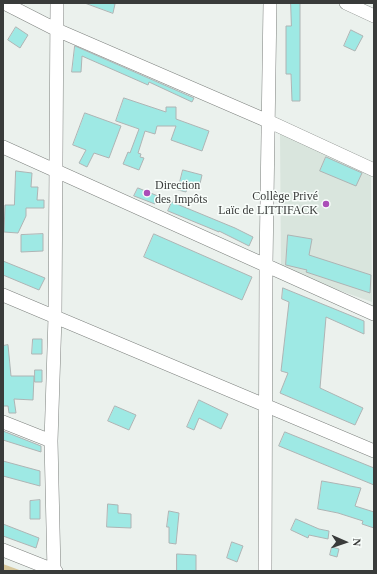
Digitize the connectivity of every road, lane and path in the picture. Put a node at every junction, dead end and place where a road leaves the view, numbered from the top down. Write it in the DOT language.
graph roads {
  1 [pos="4,3"];
  2 [pos="57,3"];
  3 [pos="270,3"];
  4 [pos="346,3"];
  5 [pos="374,16"];
  6 [pos="57,30"];
  7 [pos="270,122"];
  8 [pos="3,147"];
  9 [pos="374,170"];
  10 [pos="56,171"];
  11 [pos="266,265"];
  12 [pos="3,295"];
  13 [pos="374,314"];
  14 [pos="55,317"];
  15 [pos="266,406"];
  16 [pos="3,422"];
  17 [pos="51,441"];
  18 [pos="374,451"];
  19 [pos="3,550"];
  20 [pos="55,571"];
  21 [pos="265,571"];
  1 -- 6 [label="street"];
  2 -- 6 [label="street"];
  3 -- 7 [label="street"];
  4 -- 5 [label="street"];
  6 -- 7 [label="street"];
  6 -- 10 [label="street"];
  7 -- 9 [label="street"];
  7 -- 11 [label="street"];
  8 -- 10 [label="street"];
  10 -- 11 [label="street"];
  10 -- 14 [label="street"];
  11 -- 13 [label="street"];
  11 -- 15 [label="street"];
  12 -- 14 [label="street"];
  14 -- 15 [label="street"];
  14 -- 17 [label="street"];
  15 -- 18 [label="street"];
  15 -- 21 [label="street"];
  16 -- 17 [label="street"];
  17 -- 20 [label="street"];
  19 -- 20 [label="street"];
}
